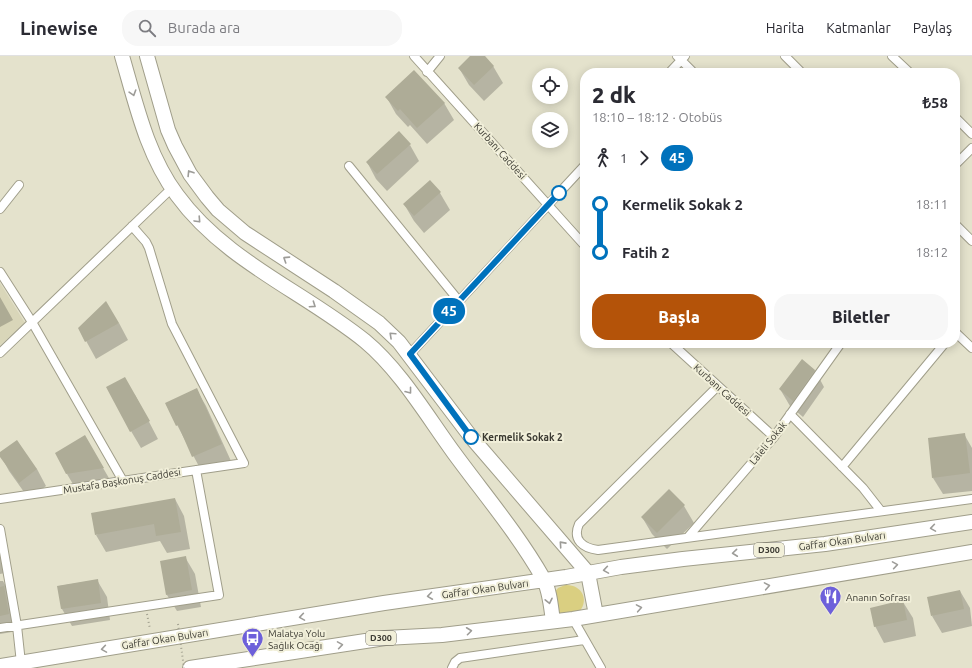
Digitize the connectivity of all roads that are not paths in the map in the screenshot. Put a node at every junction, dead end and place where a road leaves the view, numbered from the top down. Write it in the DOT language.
graph roads {
  1 [pos="122,56"];
  2 [pos="147,56"];
  3 [pos="414,56"];
  4 [pos="440,56"];
  5 [pos="785,56"];
  6 [pos="892,56"];
  7 [pos="681,57"];
  8 [pos="673,68"];
  9 [pos="690,68"];
  10 [pos="797,68"];
  11 [pos="905,68"];
  12 [pos="427,72"];
  13 [pos="960,122"];
  14 [pos="972,134"];
  15 [pos="972,148"];
  16 [pos="960,160"];
  17 [pos="349,166"];
  18 [pos="580,170"];
  19 [pos="19,185"];
  20 [pos="172,188"];
  21 [pos="548,205"];
  22 [pos="0,210"];
  23 [pos="132,226"];
  24 [pos="960,229"];
  25 [pos="580,240"];
  26 [pos="972,241"];
  27 [pos="0,272"];
  28 [pos="459,301"];
  29 [pos="32,322"];
  30 [pos="960,337"];
  31 [pos="679,348"];
  32 [pos="837,348"];
  33 [pos="942,348"];
  34 [pos="972,348"];
  35 [pos="0,353"];
  36 [pos="410,354"];
  37 [pos="718,386"];
  38 [pos="790,414"];
  39 [pos="774,437"];
  40 [pos="842,467"];
  41 [pos="196,470"];
  42 [pos="123,481"];
  43 [pos="0,499"];
  44 [pos="972,499"];
  45 [pos="881,511"];
  46 [pos="972,522"];
  47 [pos="0,529"];
  48 [pos="688,537"];
  49 [pos="972,552"];
  50 [pos="588,573"];
  51 [pos="544,580"];
  52 [pos="596,615"];
  53 [pos="572,619"];
  54 [pos="554,621"];
  55 [pos="17,626"];
  56 [pos="0,628"];
  57 [pos="584,640"];
  58 [pos="21,663"];
  59 [pos="0,666"];
  60 [pos="213,666"];
  61 [pos="190,668"];
  62 [pos="452,668"];
  63 [pos="601,668"];
  1 -- 20 [label="highway, one-way"];
  36 -- 2 [label="highway, one-way"];
  3 -- 12 [label="street, Kurbanı Caddesi"];
  4 -- 12 [label="street"];
  5 -- 10 [label="street"];
  6 -- 11 [label="street"];
  7 -- 8 [label="street"];
  7 -- 9 [label="street"];
  12 -- 21 [label="street, Kurbanı Caddesi"];
  13 -- 14 [label="street"];
  15 -- 16 [label="street"];
  17 -- 28 [label="street"];
  18 -- 21 [label="street"];
  19 -- 22 [label="street"];
  20 -- 23 [label="street"];
  20 -- 51 [label="highway, one-way"];
  21 -- 25 [label="street, Kurbanı Caddesi"];
  21 -- 28 [label="street"];
  23 -- 29 [label="street"];
  23 -- 41 [label="street, Mustafa Başkonuş Caddesi"];
  24 -- 26 [label="street"];
  27 -- 29 [label="street"];
  28 -- 36 [label="street"];
  29 -- 35 [label="street"];
  29 -- 42 [label="street"];
  30 -- 34 [label="street"];
  31 -- 37 [label="street, Kurbanı Caddesi"];
  32 -- 38 [label="street, Laleli Sokak"];
  33 -- 40 [label="street"];
  50 -- 36 [label="highway, one-way"];
  37 -- 39 [label="street, Kurbanı Caddesi"];
  37 -- 48 [label="street"];
  38 -- 39 [label="street, Laleli Sokak"];
  38 -- 40 [label="street"];
  39 -- 48 [label="street, Laleli Sokak"];
  40 -- 45 [label="street"];
  41 -- 42 [label="street, Mustafa Başkonuş Caddesi"];
  41 -- 55 [label="street"];
  42 -- 43 [label="street, Mustafa Başkonuş Caddesi"];
  44 -- 45 [label="street"];
  45 -- 48 [label="street"];
  46 -- 50 [label="highway, Gaffar Okan Bulvarı / D300, one-way"];
  47 -- 55 [label="street"];
  52 -- 49 [label="highway, D300, one-way"];
  50 -- 51 [label="highway, Gaffar Okan Bulvarı / D300"];
  50 -- 52 [label="highway"];
  51 -- 54 [label="highway, one-way"];
  51 -- 58 [label="highway, Gaffar Okan Bulvarı / D300, one-way"];
  52 -- 53 [label="highway, D300"];
  53 -- 54 [label="highway, D300"];
  53 -- 57 [label="street"];
  60 -- 54 [label="highway, D300, one-way"];
  55 -- 56 [label="street"];
  55 -- 58 [label="street"];
  57 -- 62 [label="street"];
  57 -- 63 [label="street"];
  58 -- 59 [label="highway, Gaffar Okan Bulvarı / D300"];
  60 -- 61 [label="highway, D300"];
}
